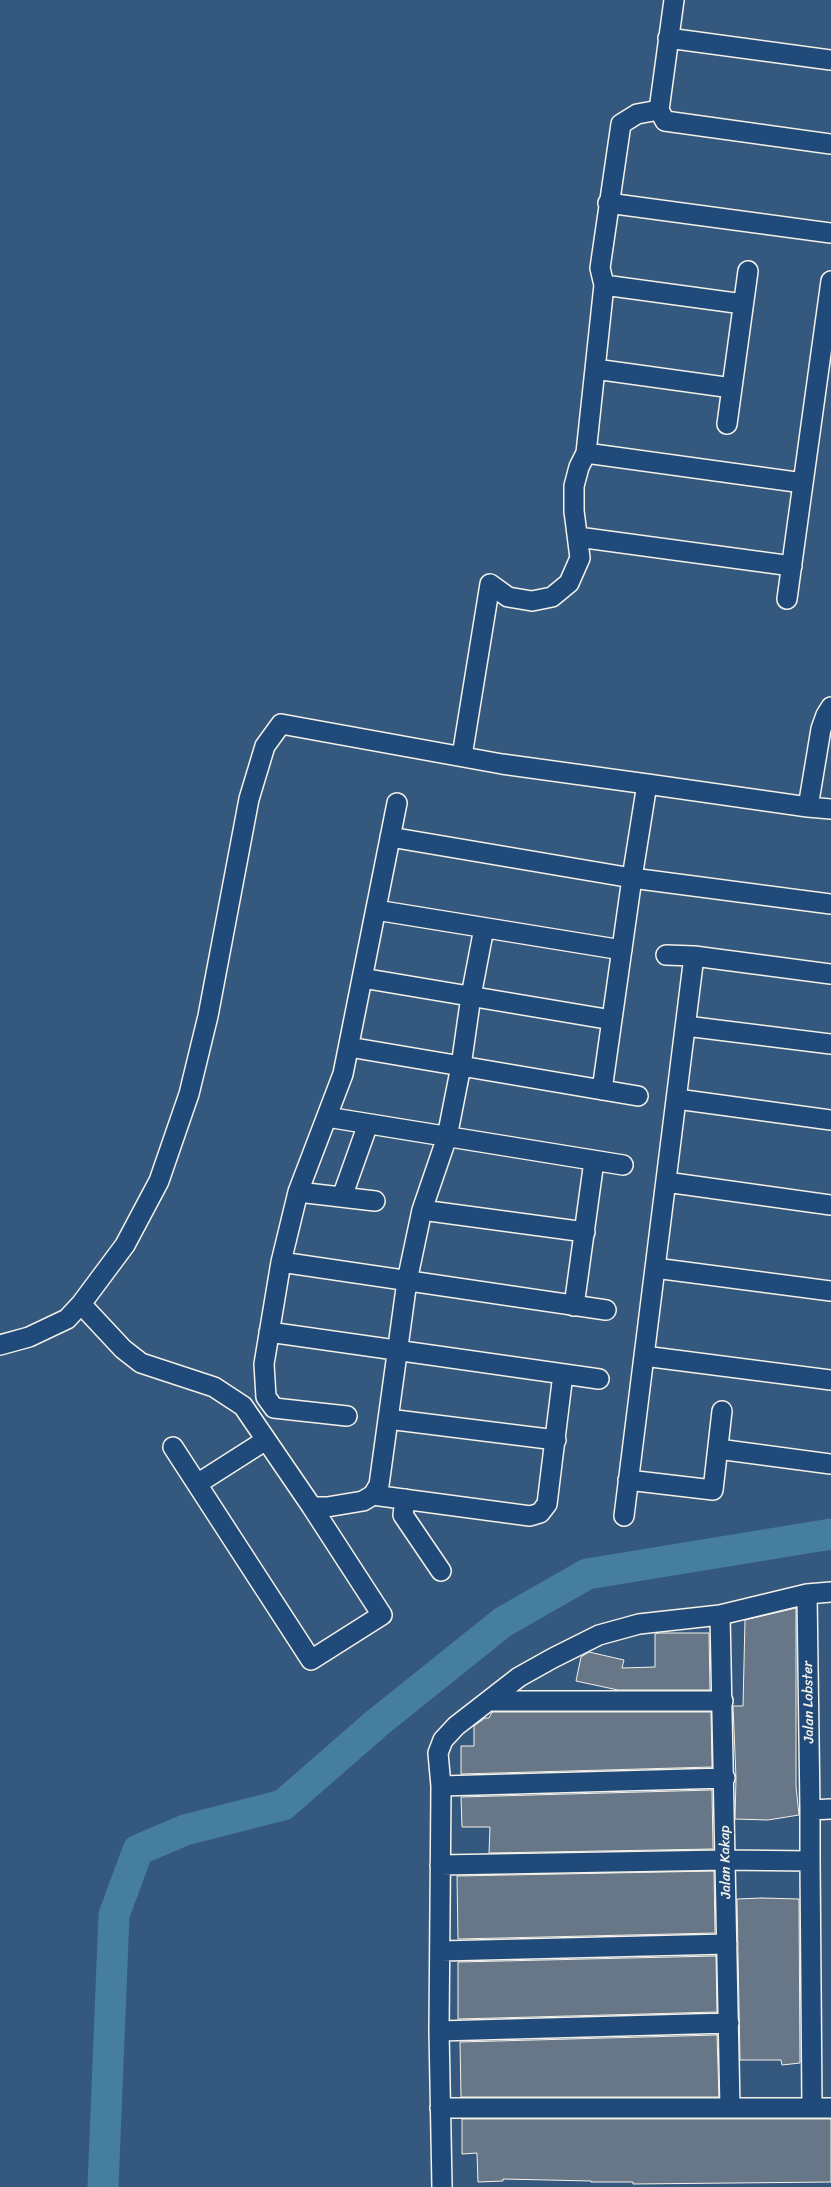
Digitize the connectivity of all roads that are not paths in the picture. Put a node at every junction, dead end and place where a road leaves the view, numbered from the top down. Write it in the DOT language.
graph roads {
  1 [pos="674,0"];
  2 [pos="668,38"];
  3 [pos="831,60"];
  4 [pos="659,110"];
  5 [pos="831,144"];
  6 [pos="608,203"];
  7 [pos="831,233"];
  8 [pos="748,271"];
  9 [pos="831,282"];
  10 [pos="604,285"];
  11 [pos="743,304"];
  12 [pos="595,369"];
  13 [pos="732,388"];
  14 [pos="727,424"];
  15 [pos="586,453"];
  16 [pos="803,483"];
  17 [pos="578,537"];
  18 [pos="792,566"];
  19 [pos="787,599"];
  20 [pos="829,712"];
  21 [pos="462,756"];
  22 [pos="647,784"];
  23 [pos="397,803"];
  24 [pos="808,807"];
  25 [pos="831,808"];
  26 [pos="390,837"];
  27 [pos="632,878"];
  28 [pos="831,904"];
  29 [pos="376,910"];
  30 [pos="484,928"];
  31 [pos="622,950"];
  32 [pos="666,955"];
  33 [pos="694,956"];
  34 [pos="831,974"];
  35 [pos="362,978"];
  36 [pos="471,996"];
  37 [pos="612,1020"];
  38 [pos="686,1026"];
  39 [pos="831,1044"];
  40 [pos="348,1047"];
  41 [pos="461,1066"];
  42 [pos="602,1090"];
  43 [pos="638,1096"];
  44 [pos="677,1099"];
  45 [pos="327,1117"];
  46 [pos="831,1120"];
  47 [pos="368,1124"];
  48 [pos="447,1137"];
  49 [pos="594,1161"];
  50 [pos="623,1165"];
  51 [pos="666,1182"];
  52 [pos="298,1192"];
  53 [pos="342,1197"];
  54 [pos="375,1201"];
  55 [pos="831,1205"];
  56 [pos="422,1210"];
  57 [pos="585,1232"];
  58 [pos="281,1262"];
  59 [pos="655,1268"];
  60 [pos="407,1281"];
  61 [pos="831,1291"];
  62 [pos="81,1304"];
  63 [pos="574,1306"];
  64 [pos="606,1310"];
  65 [pos="269,1332"];
  66 [pos="0,1345"];
  67 [pos="399,1350"];
  68 [pos="644,1356"];
  69 [pos="564,1374"];
  70 [pos="599,1379"];
  71 [pos="831,1380"];
  72 [pos="722,1411"];
  73 [pos="347,1416"];
  74 [pos="388,1419"];
  75 [pos="266,1440"];
  76 [pos="556,1440"];
  77 [pos="173,1447"];
  78 [pos="718,1450"];
  79 [pos="831,1464"];
  80 [pos="628,1480"];
  81 [pos="197,1484"];
  82 [pos="373,1495"];
  83 [pos="405,1499"];
  84 [pos="312,1507"];
  85 [pos="624,1516"];
  86 [pos="440,1571"];
  87 [pos="831,1592"];
  88 [pos="807,1594"];
  89 [pos="720,1615"];
  90 [pos="488,1701"];
  91 [pos="723,1701"];
  92 [pos="724,1778"];
  93 [pos="441,1786"];
  94 [pos="831,1809"];
  95 [pos="810,1810"];
  96 [pos="725,1860"];
  97 [pos="810,1860"];
  98 [pos="440,1865"];
  99 [pos="728,1944"];
  100 [pos="441,1951"];
  101 [pos="729,2024"];
  102 [pos="439,2031"];
  103 [pos="440,2108"];
  104 [pos="730,2108"];
  105 [pos="812,2108"];
  106 [pos="831,2108"];
  107 [pos="442,2187"];
  1 -- 2 [label="street"];
  2 -- 3 [label="street"];
  2 -- 4 [label="street"];
  4 -- 5 [label="street"];
  4 -- 6 [label="street"];
  6 -- 7 [label="street"];
  6 -- 10 [label="street"];
  8 -- 11 [label="street"];
  9 -- 16 [label="street"];
  10 -- 11 [label="street"];
  10 -- 12 [label="street"];
  11 -- 13 [label="street"];
  12 -- 13 [label="street"];
  12 -- 15 [label="street"];
  13 -- 14 [label="street"];
  15 -- 16 [label="street"];
  15 -- 17 [label="street"];
  16 -- 18 [label="street"];
  17 -- 18 [label="street"];
  17 -- 21 [label="street"];
  18 -- 19 [label="street"];
  20 -- 24 [label="street"];
  21 -- 22 [label="street"];
  21 -- 62 [label="street"];
  22 -- 24 [label="street"];
  22 -- 27 [label="street"];
  23 -- 26 [label="street"];
  24 -- 25 [label="street"];
  26 -- 27 [label="street"];
  26 -- 29 [label="street"];
  27 -- 28 [label="street"];
  27 -- 31 [label="street"];
  29 -- 30 [label="street"];
  29 -- 35 [label="street"];
  30 -- 31 [label="street"];
  30 -- 36 [label="street"];
  31 -- 37 [label="street"];
  32 -- 33 [label="street"];
  33 -- 34 [label="street"];
  33 -- 38 [label="street"];
  35 -- 36 [label="street"];
  35 -- 40 [label="street"];
  36 -- 37 [label="street"];
  36 -- 41 [label="street"];
  37 -- 42 [label="street"];
  38 -- 39 [label="street"];
  38 -- 44 [label="street"];
  40 -- 41 [label="street"];
  40 -- 45 [label="street"];
  41 -- 42 [label="street"];
  41 -- 48 [label="street"];
  42 -- 43 [label="street"];
  44 -- 46 [label="street"];
  44 -- 51 [label="street"];
  45 -- 47 [label="street"];
  45 -- 52 [label="street"];
  47 -- 48 [label="street"];
  47 -- 53 [label="street"];
  48 -- 49 [label="street"];
  48 -- 56 [label="street"];
  49 -- 50 [label="street"];
  49 -- 57 [label="street"];
  51 -- 55 [label="street"];
  51 -- 59 [label="street"];
  52 -- 53 [label="street"];
  52 -- 58 [label="street"];
  53 -- 54 [label="street"];
  56 -- 57 [label="street"];
  56 -- 60 [label="street"];
  57 -- 63 [label="street"];
  58 -- 60 [label="street"];
  58 -- 65 [label="street"];
  59 -- 61 [label="street"];
  59 -- 68 [label="street"];
  60 -- 63 [label="street"];
  60 -- 67 [label="street"];
  62 -- 66 [label="street"];
  62 -- 75 [label="street"];
  63 -- 64 [label="street"];
  65 -- 67 [label="street"];
  65 -- 73 [label="street"];
  67 -- 69 [label="street"];
  67 -- 74 [label="street"];
  68 -- 71 [label="street"];
  68 -- 80 [label="street"];
  69 -- 70 [label="street"];
  69 -- 76 [label="street"];
  72 -- 78 [label="street"];
  74 -- 76 [label="street"];
  74 -- 82 [label="street"];
  75 -- 81 [label="street"];
  75 -- 84 [label="street"];
  76 -- 83 [label="street"];
  77 -- 81 [label="street"];
  78 -- 79 [label="street"];
  78 -- 80 [label="street"];
  80 -- 85 [label="street"];
  81 -- 84 [label="street"];
  82 -- 83 [label="street"];
  82 -- 84 [label="street"];
  83 -- 86 [label="street"];
  87 -- 88 [label="street"];
  88 -- 89 [label="street"];
  88 -- 95 [label="street, Jalan Lobster"];
  89 -- 90 [label="street"];
  89 -- 91 [label="street, Jalan Kakap"];
  90 -- 91 [label="street"];
  90 -- 93 [label="street"];
  91 -- 92 [label="street, Jalan Kakap"];
  92 -- 93 [label="street"];
  92 -- 96 [label="street, Jalan Kakap"];
  93 -- 98 [label="street"];
  94 -- 95 [label="street"];
  95 -- 97 [label="street, Jalan Lobster"];
  96 -- 97 [label="street"];
  96 -- 98 [label="street"];
  96 -- 99 [label="street, Jalan Kakap"];
  97 -- 105 [label="street, Jalan Lobster"];
  98 -- 100 [label="street"];
  99 -- 100 [label="street"];
  99 -- 101 [label="street, Jalan Kakap"];
  100 -- 102 [label="street"];
  101 -- 102 [label="street"];
  101 -- 104 [label="street, Jalan Kakap"];
  102 -- 103 [label="street"];
  103 -- 104 [label="street"];
  103 -- 107 [label="street"];
  104 -- 105 [label="street"];
  105 -- 106 [label="street"];
}
